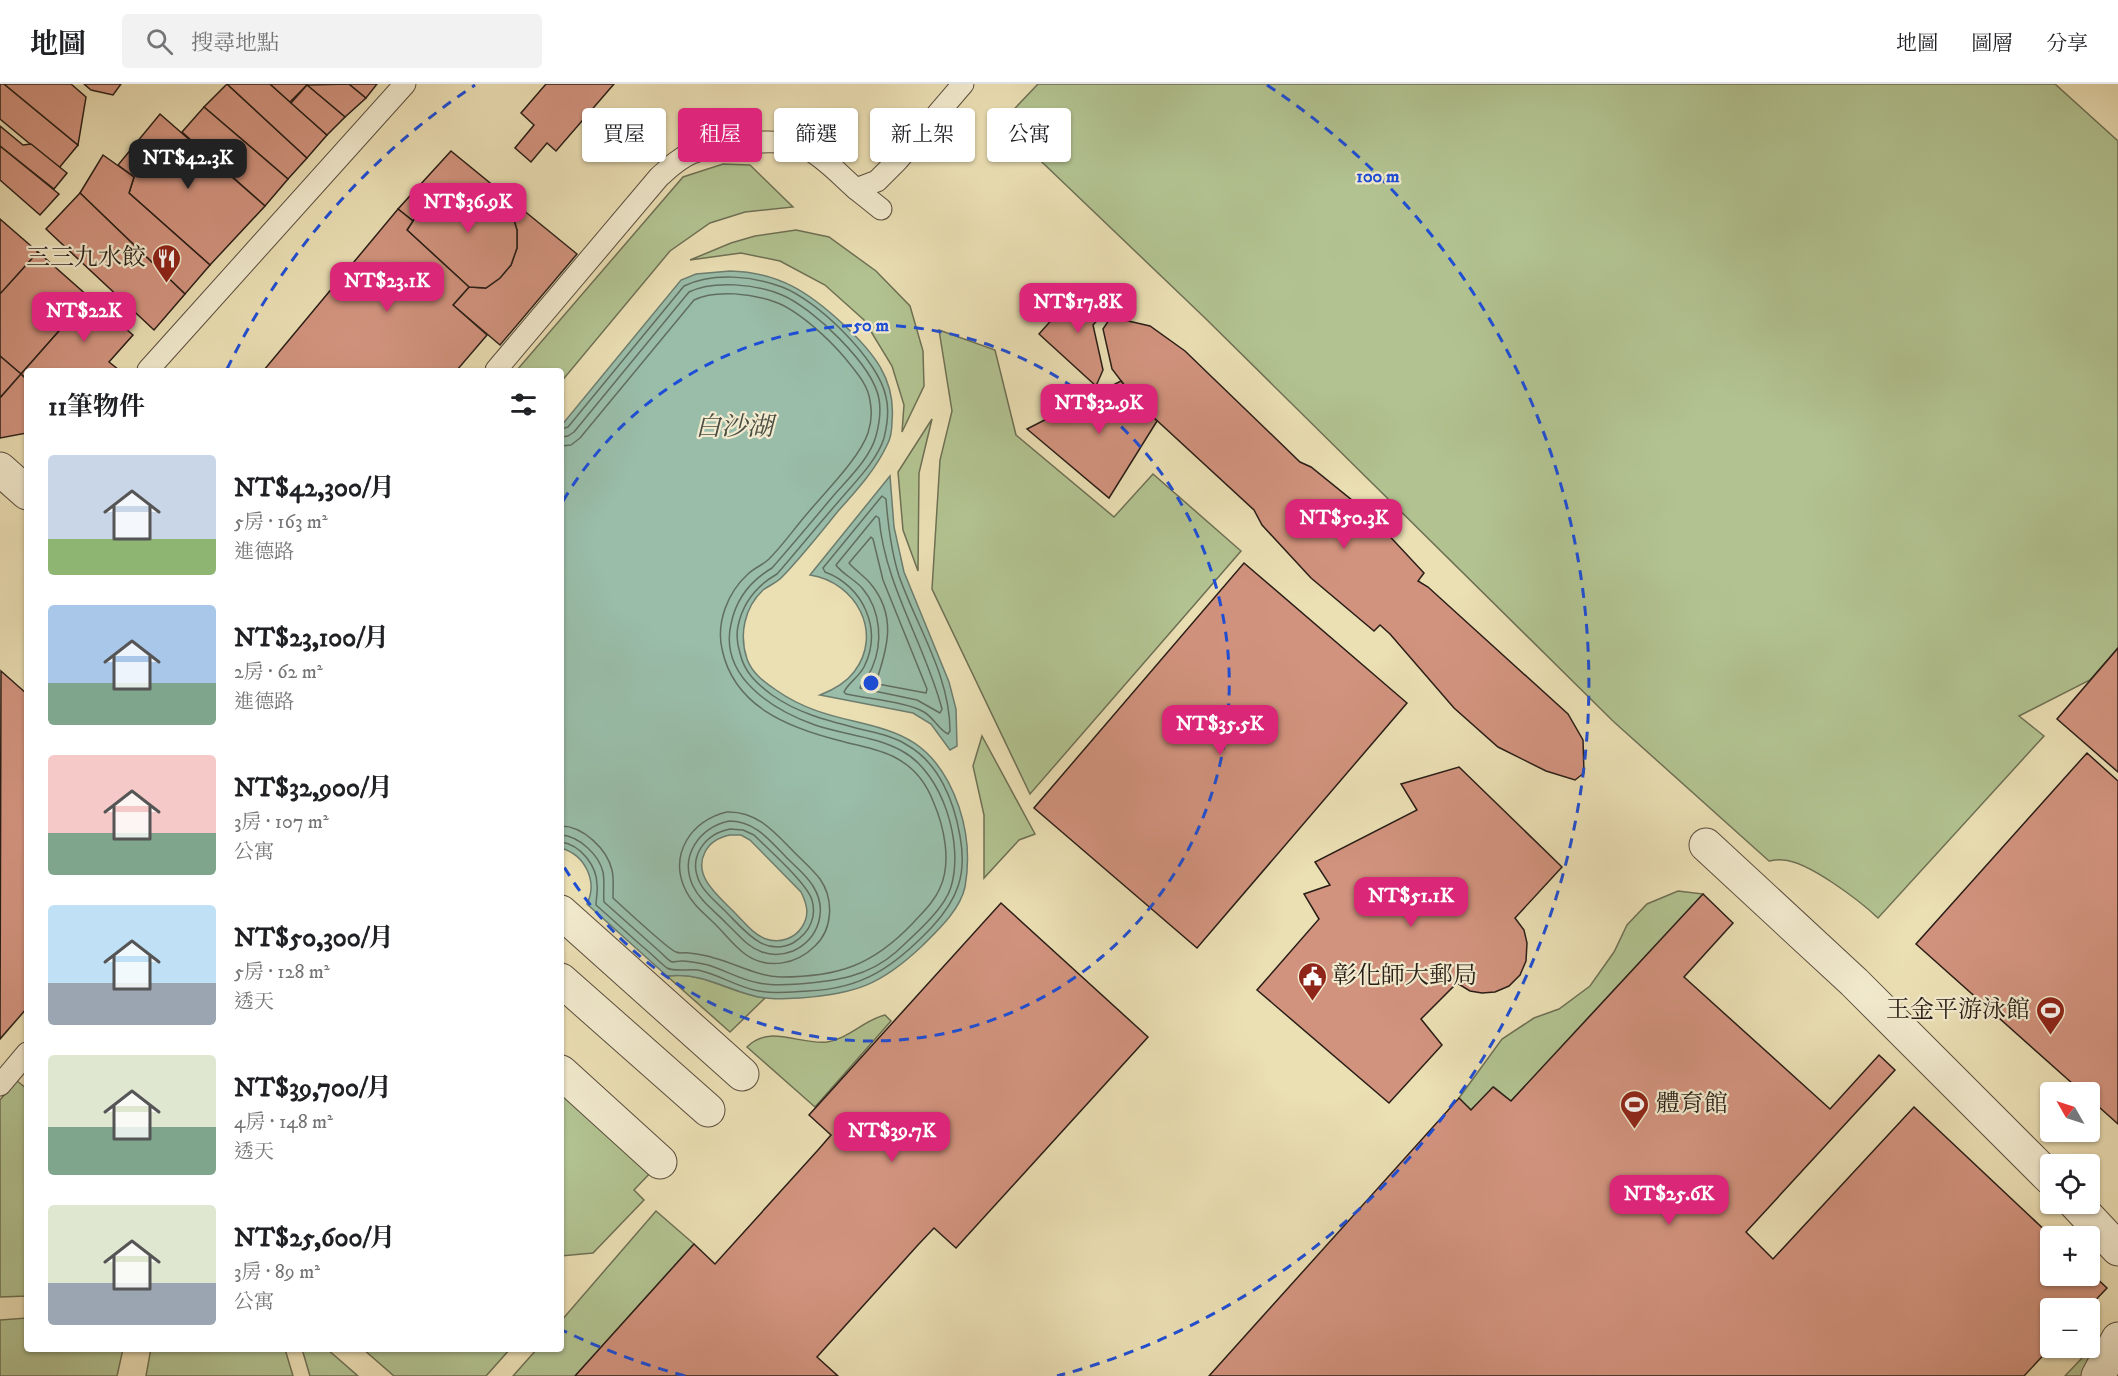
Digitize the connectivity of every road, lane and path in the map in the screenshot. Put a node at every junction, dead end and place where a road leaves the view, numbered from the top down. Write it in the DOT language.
graph roads {
  1 [pos="405,84"];
  2 [pos="963,84"];
  3 [pos="856,189"];
  4 [pos="881,209"];
  5 [pos="150,368"];
  6 [pos="498,368"];
  7 [pos="0,469"];
  8 [pos="24,490"];
  9 [pos="1706,845"];
  10 [pos="564,915"];
  11 [pos="564,983"];
  12 [pos="564,1012"];
  13 [pos="24,1057"];
  14 [pos="742,1074"];
  15 [pos="564,1075"];
  16 [pos="0,1085"];
  17 [pos="660,1162"];
  18 [pos="2040,1168"];
  19 [pos="2085,1214"];
  20 [pos="2118,1249"];
  21 [pos="2118,1339"];
  22 [pos="2098,1376"];
  1 -- 5 [label="lane"];
  2 -- 3 [label="lane"];
  3 -- 4 [label="lane"];
  3 -- 6 [label="lane"];
  7 -- 8 [label="street"];
  9 -- 18 [label="street"];
  10 -- 14 [label="street"];
  11 -- 12 [label="street"];
  13 -- 16 [label="lane"];
  15 -- 17 [label="street"];
  19 -- 20 [label="street"];
  21 -- 22 [label="street"];
}
